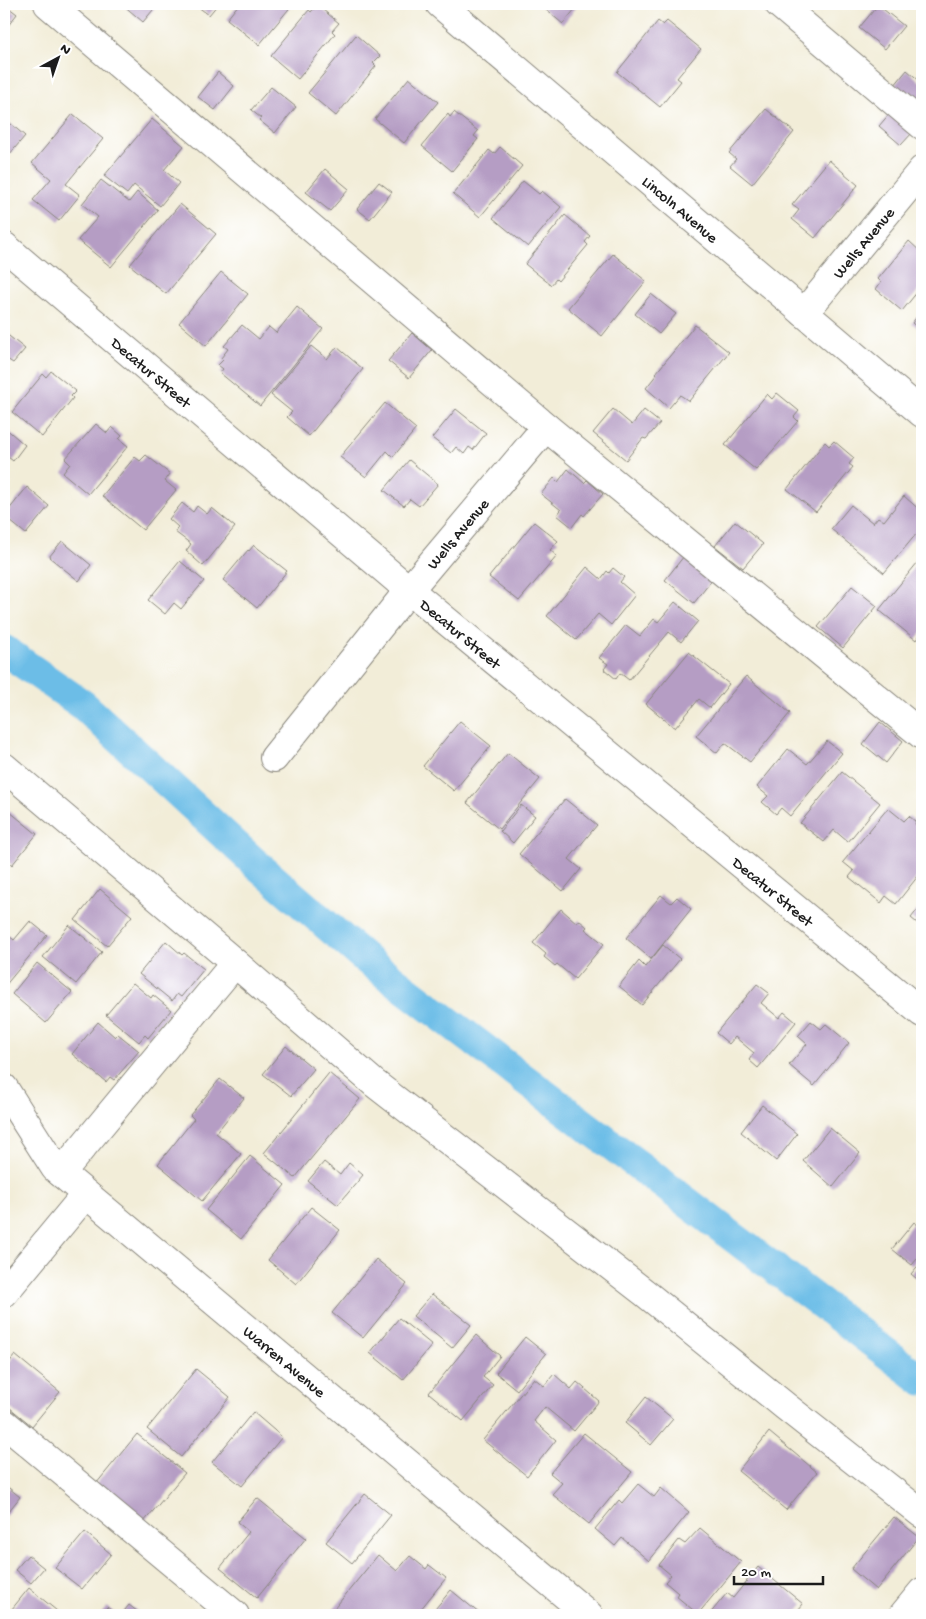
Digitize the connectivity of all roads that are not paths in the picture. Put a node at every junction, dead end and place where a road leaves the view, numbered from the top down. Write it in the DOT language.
graph roads {
  1 [pos="48,4"];
  2 [pos="440,4"];
  3 [pos="779,4"];
  4 [pos="922,125"];
  5 [pos="922,170"];
  6 [pos="4,246"];
  7 [pos="804,313"];
  8 [pos="922,413"];
  9 [pos="546,427"];
  10 [pos="409,590"];
  11 [pos="922,735"];
  12 [pos="274,758"];
  13 [pos="4,767"];
  14 [pos="235,962"];
  15 [pos="922,1013"];
  16 [pos="4,1088"];
  17 [pos="61,1173"];
  18 [pos="86,1194"];
  19 [pos="4,1292"];
  20 [pos="4,1423"];
  21 [pos="922,1514"];
  22 [pos="922,1592"];
  23 [pos="235,1615"];
  24 [pos="589,1615"];
  25 [pos="903,1615"];
  1 -- 9 [label="street"];
  2 -- 7 [label="street, Lincoln Avenue"];
  3 -- 4 [label="street"];
  5 -- 7 [label="street, Wells Avenue"];
  6 -- 10 [label="street, Decatur Street"];
  7 -- 8 [label="street, Lincoln Avenue"];
  9 -- 10 [label="street, Wells Avenue"];
  9 -- 11 [label="street"];
  10 -- 12 [label="street, Wells Avenue"];
  10 -- 15 [label="street, Decatur Street"];
  13 -- 14 [label="street"];
  14 -- 17 [label="street"];
  14 -- 21 [label="street"];
  16 -- 17 [label="street, Warren Avenue"];
  17 -- 18 [label="street, Warren Avenue"];
  18 -- 19 [label="street"];
  18 -- 24 [label="street, Warren Avenue"];
  20 -- 23 [label="street"];
  22 -- 25 [label="street"];
}
